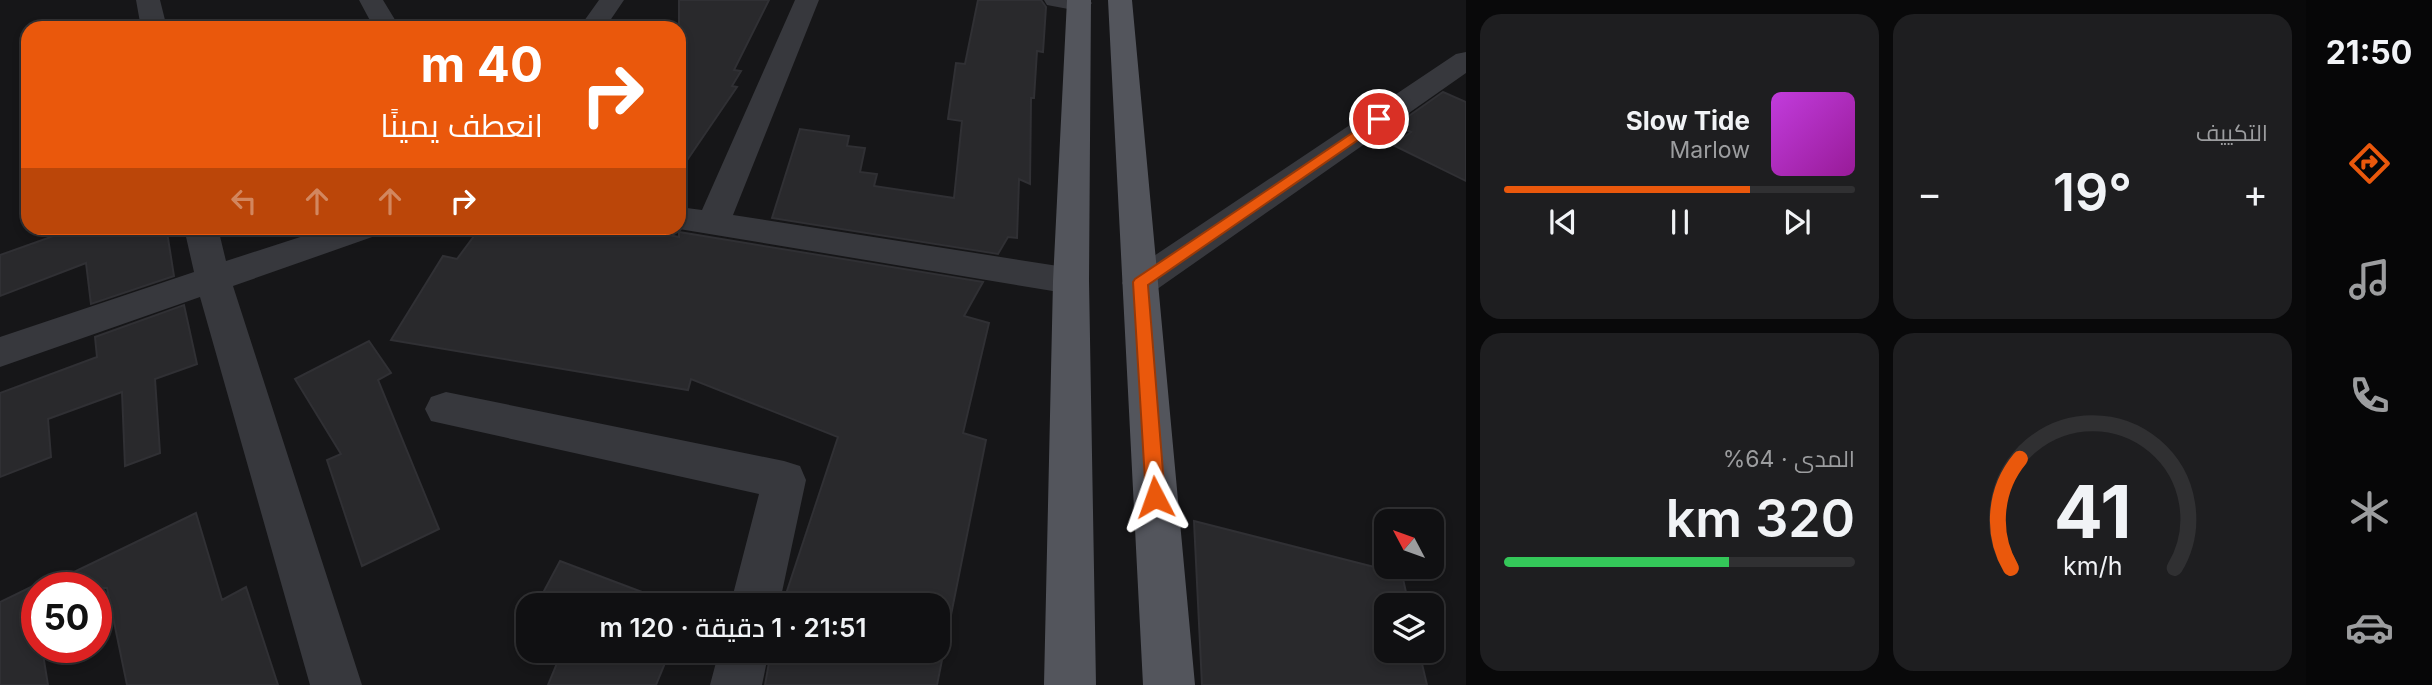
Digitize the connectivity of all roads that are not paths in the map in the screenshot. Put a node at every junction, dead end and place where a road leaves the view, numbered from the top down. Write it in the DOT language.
graph roads {
  1 [pos="148,0"];
  2 [pos="371,0"];
  3 [pos="612,0"];
  4 [pos="807,0"];
  5 [pos="1120,0"];
  6 [pos="1072,1"];
  7 [pos="153,21"];
  8 [pos="383,21"];
  9 [pos="597,21"];
  10 [pos="1466,60"];
  11 [pos="686,219"];
  12 [pos="713,224"];
  13 [pos="203,235"];
  14 [pos="343,235"];
  15 [pos="214,279"];
  16 [pos="1071,281"];
  17 [pos="1140,282"];
  18 [pos="0,352"];
  19 [pos="446,409"];
  20 [pos="757,593"];
  21 [pos="741,663"];
  22 [pos="336,685"];
  23 [pos="736,685"];
  24 [pos="1070,685"];
  25 [pos="1169,685"];
  1 -- 7 [label="street"];
  2 -- 8 [label="street"];
  3 -- 9 [label="street"];
  4 -- 12 [label="street"];
  5 -- 17 [label="main road"];
  6 -- 16 [label="main road"];
  10 -- 17 [label="street"];
  11 -- 12 [label="street"];
  12 -- 16 [label="street"];
  13 -- 15 [label="street"];
  14 -- 15 [label="street"];
  15 -- 18 [label="street"];
  15 -- 22 [label="street"];
  16 -- 24 [label="main road"];
  17 -- 25 [label="main road"];
  19 -- 20 [label="street"];
  21 -- 23 [label="street"];
}
